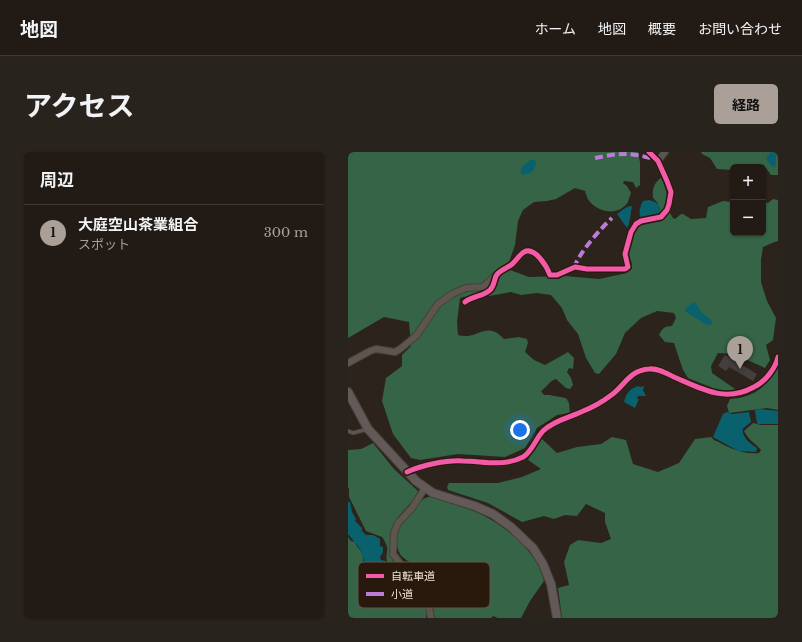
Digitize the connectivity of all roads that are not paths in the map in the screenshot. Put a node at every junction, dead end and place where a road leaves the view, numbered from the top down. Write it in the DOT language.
graph roads {
  1 [pos="649,152"];
  2 [pos="665,152"];
  3 [pos="658,161"];
  4 [pos="496,275"];
  5 [pos="465,302"];
  6 [pos="778,357"];
  7 [pos="348,363"];
  8 [pos="348,392"];
  9 [pos="368,429"];
  10 [pos="348,431"];
  11 [pos="408,472"];
  12 [pos="425,488"];
  13 [pos="399,562"];
  14 [pos="429,608"];
  15 [pos="431,618"];
  16 [pos="556,618"];
  1 -- 3 [label="street"];
  2 -- 3 [label="street"];
  3 -- 4 [label="street"];
  4 -- 5 [label="street"];
  4 -- 7 [label="street"];
  6 -- 11 [label="street"];
  8 -- 9 [label="main road"];
  9 -- 10 [label="lane"];
  9 -- 11 [label="main road"];
  11 -- 12 [label="main road"];
  12 -- 13 [label="street"];
  12 -- 16 [label="main road"];
  14 -- 15 [label="street"];
}
